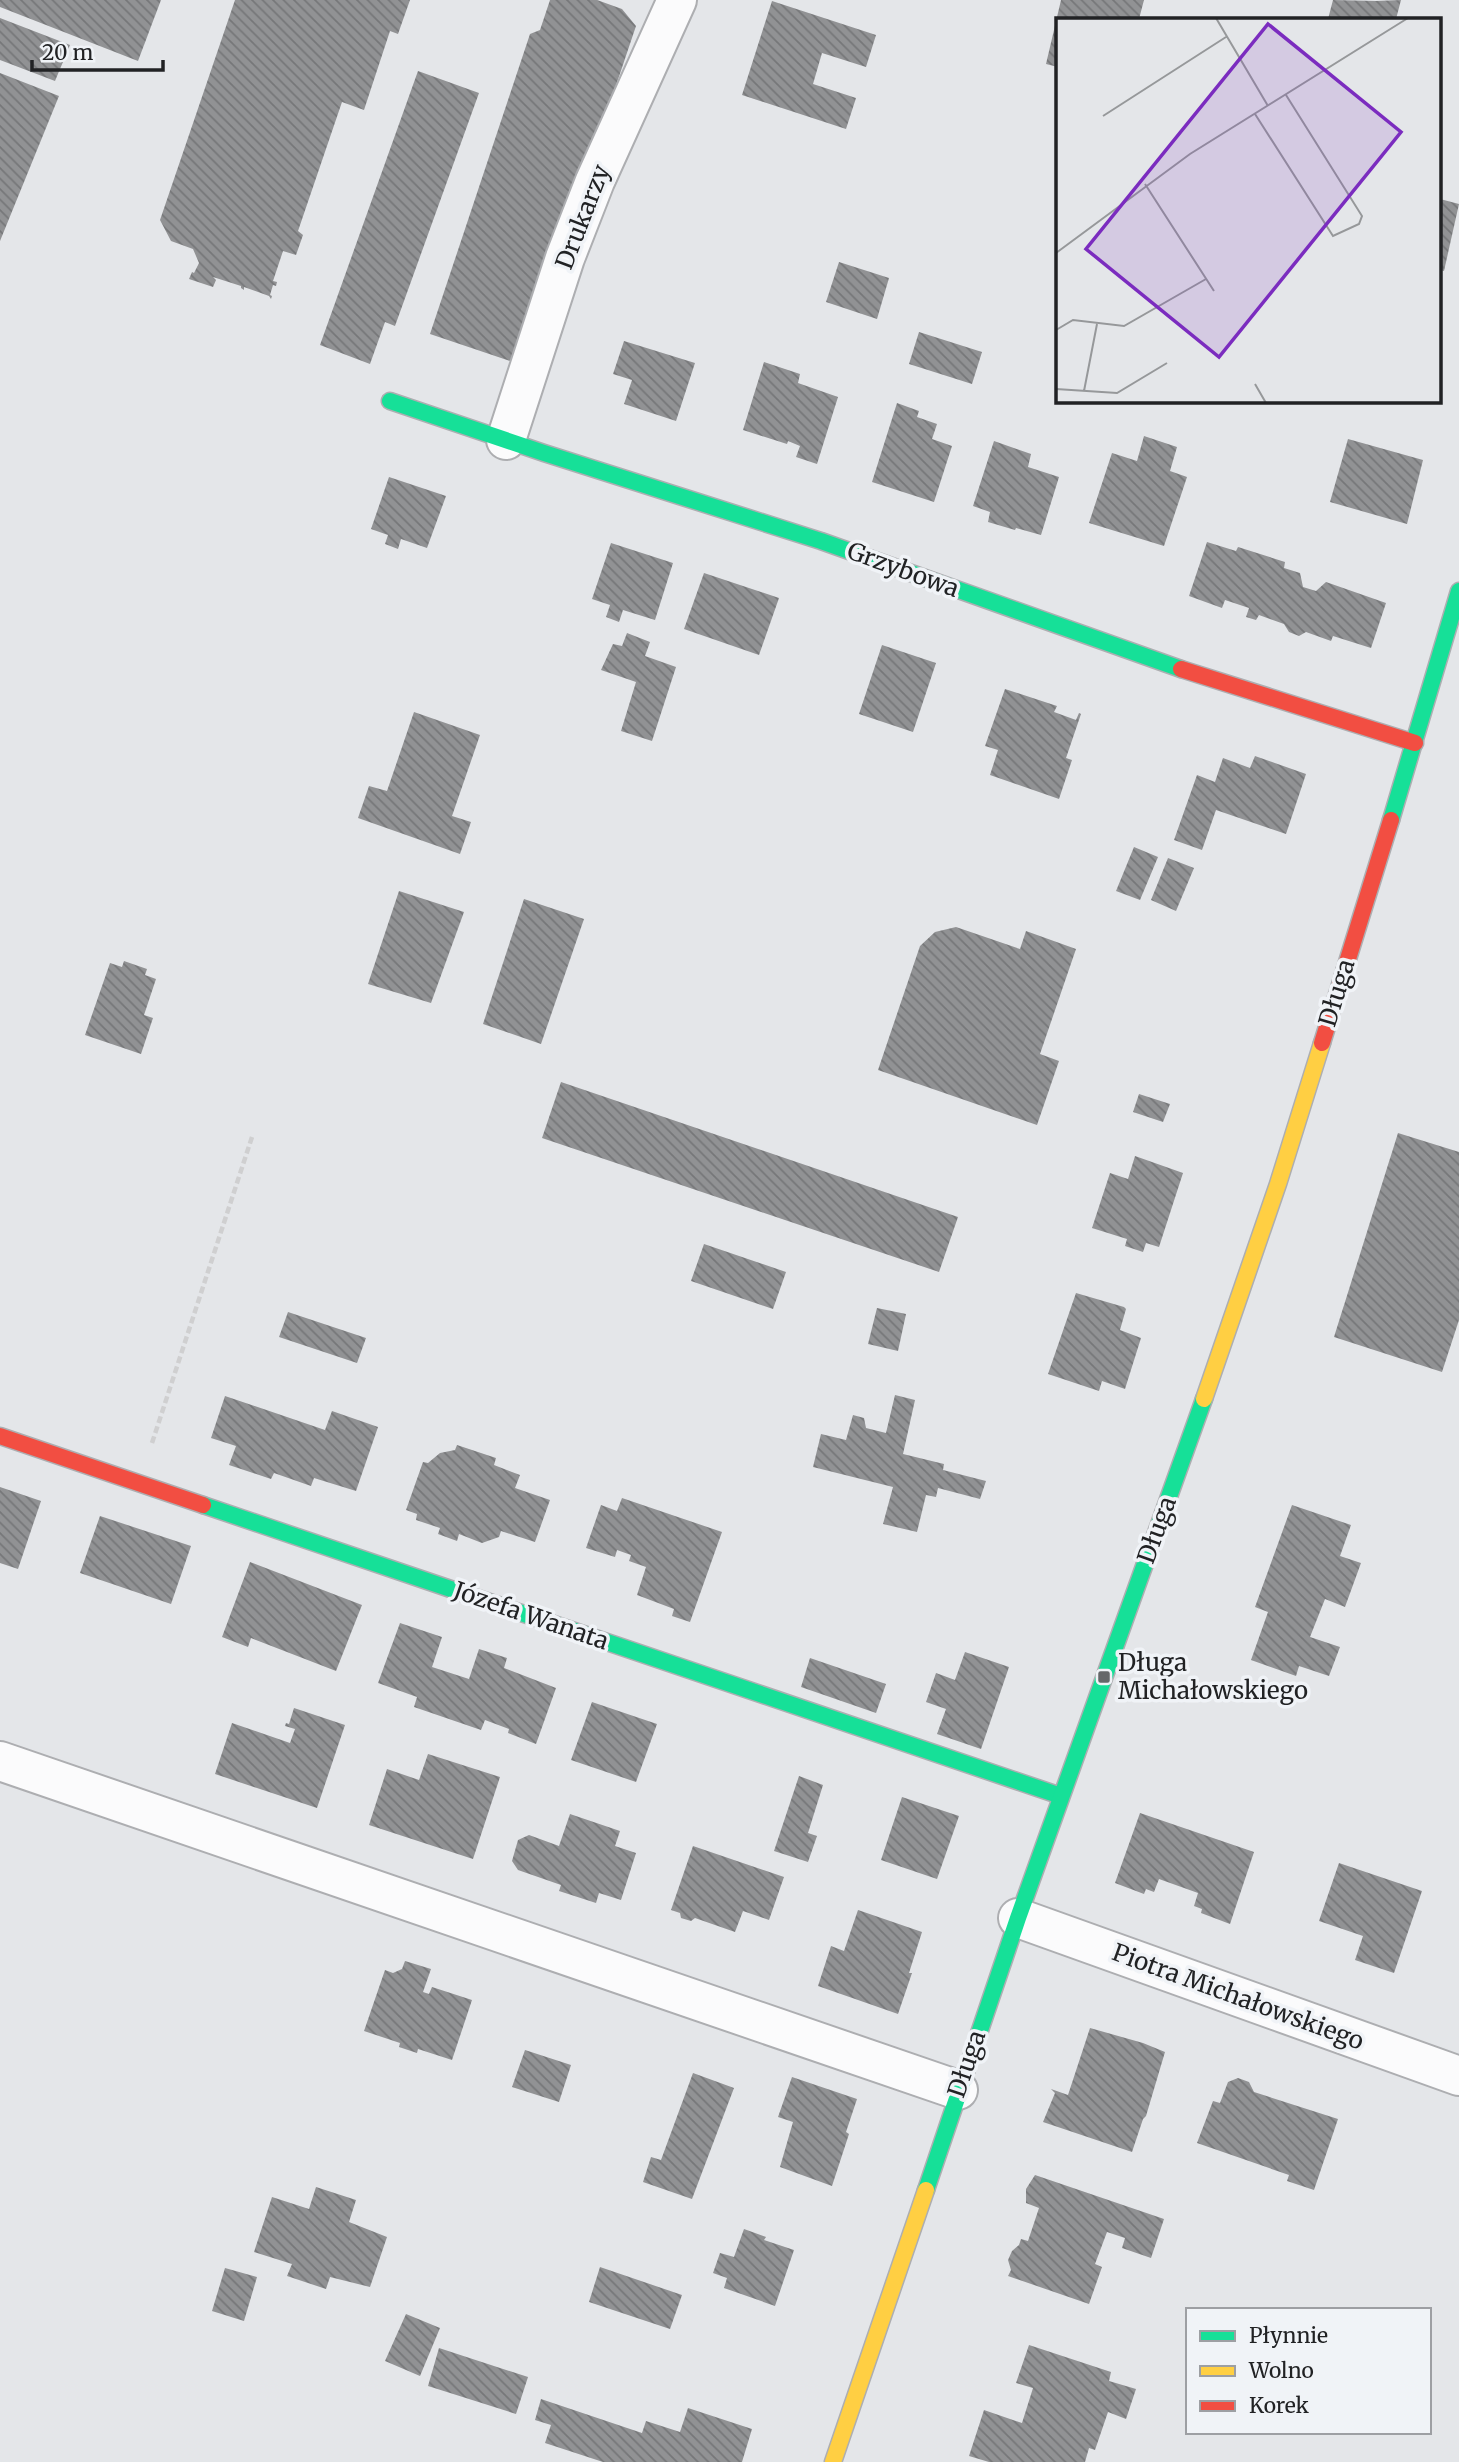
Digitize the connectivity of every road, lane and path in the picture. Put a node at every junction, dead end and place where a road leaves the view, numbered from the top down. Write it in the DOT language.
graph roads {
  1 [pos="677,0"];
  2 [pos="390,401"];
  3 [pos="506,440"];
  4 [pos="1459,591"];
  5 [pos="1415,743"];
  6 [pos="252,1137"];
  7 [pos="0,1436"];
  8 [pos="139,1483"];
  9 [pos="0,1761"];
  10 [pos="1061,1796"];
  11 [pos="1017,1918"];
  12 [pos="1459,2076"];
  13 [pos="958,2090"];
  14 [pos="834,2462"];
  1 -- 3 [label="street, Drukarzy"];
  2 -- 3 [label="street, Grzybowa"];
  3 -- 5 [label="street, Grzybowa"];
  4 -- 5 [label="street, Długa"];
  5 -- 10 [label="street, Długa"];
  6 -- 8 [label="path"];
  7 -- 8 [label="street, Józefa Wanata"];
  8 -- 10 [label="street, Józefa Wanata"];
  9 -- 13 [label="street"];
  10 -- 11 [label="street, Długa"];
  11 -- 12 [label="street, Piotra Michałowskiego"];
  11 -- 13 [label="street, Długa"];
  13 -- 14 [label="street, Długa"];
}
